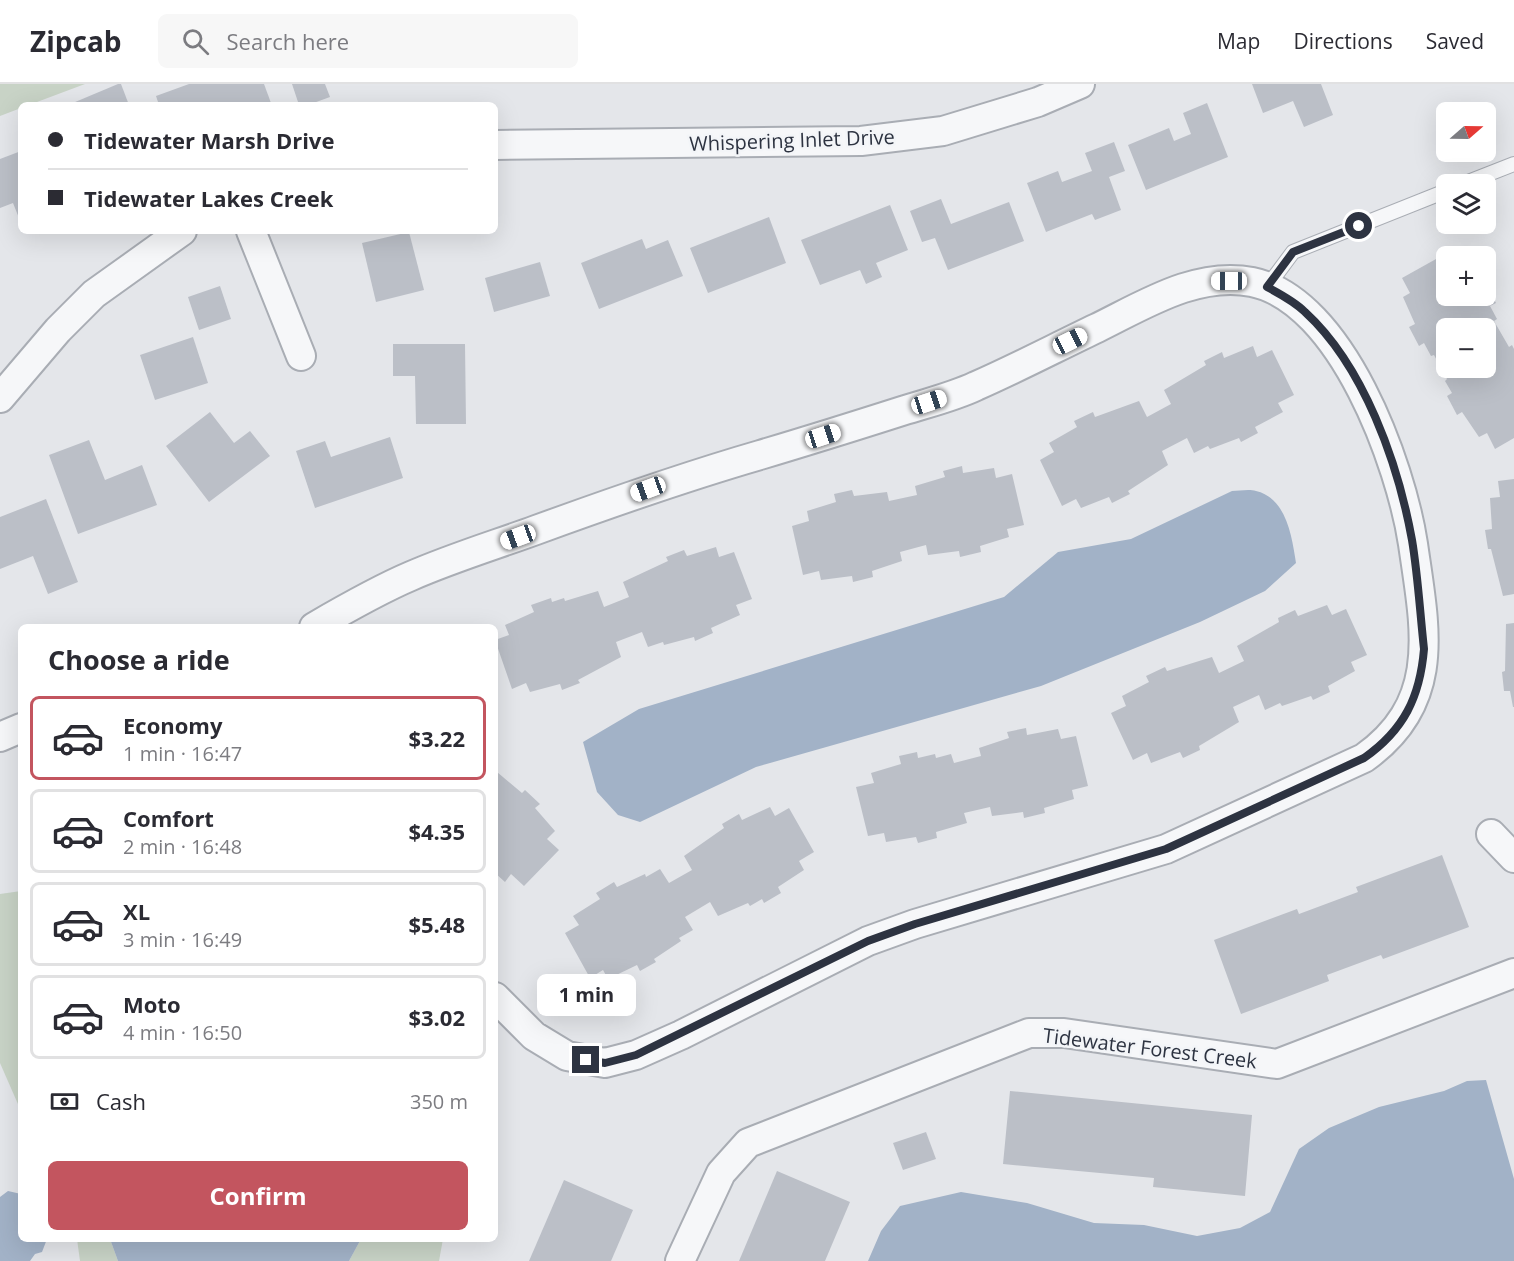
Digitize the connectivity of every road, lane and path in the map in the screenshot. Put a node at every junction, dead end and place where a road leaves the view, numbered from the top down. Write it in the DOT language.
graph roads {
  1 [pos="1080,84"];
  2 [pos="1034,93"];
  3 [pos="498,145"];
  4 [pos="1514,164"];
  5 [pos="1488,174"];
  6 [pos="1436,195"];
  7 [pos="176,234"];
  8 [pos="252,234"];
  9 [pos="1267,287"];
  10 [pos="301,356"];
  11 [pos="0,398"];
  12 [pos="320,624"];
  13 [pos="18,729"];
  14 [pos="0,737"];
  15 [pos="1491,834"];
  16 [pos="1514,858"];
  17 [pos="1514,974"];
  18 [pos="498,1000"];
  19 [pos="680,1261"];
  1 -- 2 [label="street, Whispering Inlet Drive"];
  2 -- 3 [label="street, Whispering Inlet Drive"];
  4 -- 5 [label="lane"];
  6 -- 9 [label="lane"];
  7 -- 11 [label="street"];
  8 -- 10 [label="street"];
  9 -- 12 [label="street"];
  9 -- 18 [label="street"];
  13 -- 14 [label="street"];
  15 -- 16 [label="street"];
  17 -- 19 [label="street, Tidewater Forest Creek"];
}
